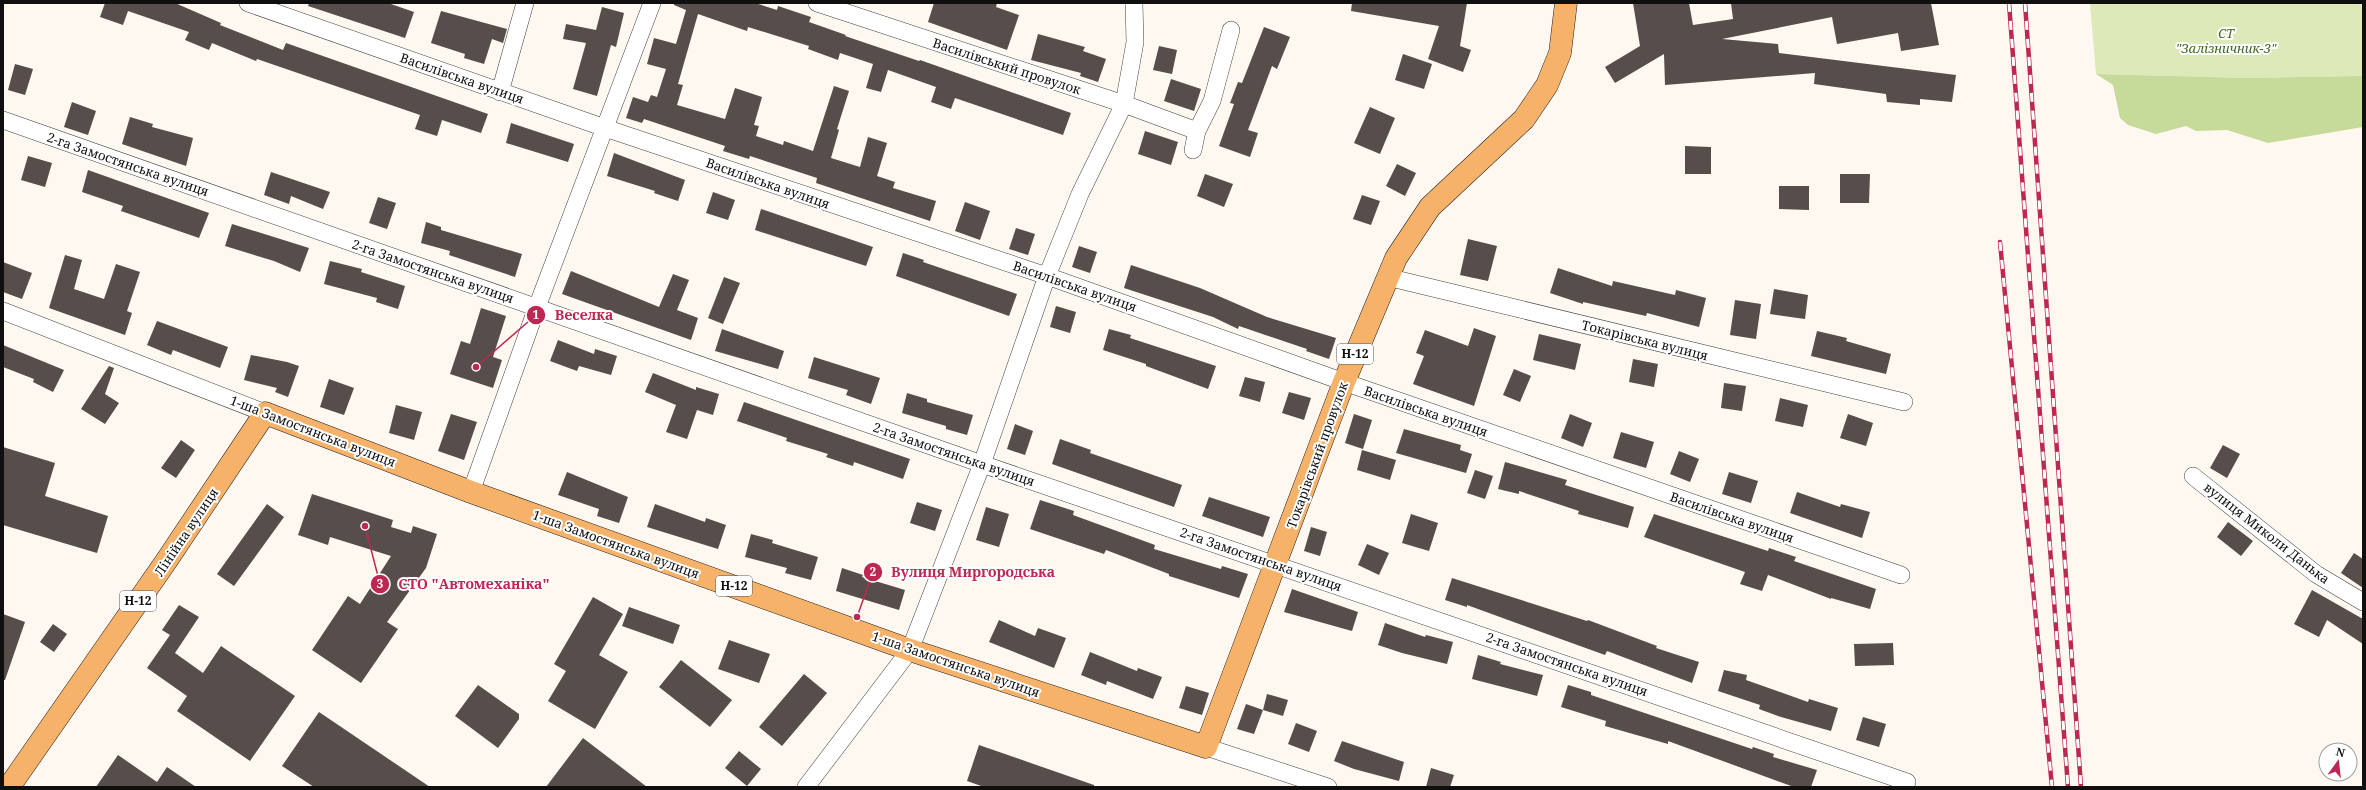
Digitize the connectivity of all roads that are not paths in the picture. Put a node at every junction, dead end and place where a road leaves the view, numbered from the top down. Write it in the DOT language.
graph roads {
  1 [pos="248,3"];
  2 [pos="525,3"];
  3 [pos="652,3"];
  4 [pos="817,3"];
  5 [pos="1134,3"];
  6 [pos="1566,3"];
  7 [pos="1231,30"];
  8 [pos="500,92"];
  9 [pos="1124,104"];
  10 [pos="3,120"];
  11 [pos="605,128"];
  12 [pos="1197,131"];
  13 [pos="1193,150"];
  14 [pos="1047,276"];
  15 [pos="1387,277"];
  16 [pos="537,307"];
  17 [pos="3,312"];
  18 [pos="1344,382"];
  19 [pos="1904,402"];
  20 [pos="265,413"];
  21 [pos="982,464"];
  22 [pos="2193,476"];
  23 [pos="471,492"];
  24 [pos="1276,564"];
  25 [pos="1901,575"];
  26 [pos="2363,602"];
  27 [pos="910,650"];
  28 [pos="1206,747"];
  29 [pos="1907,782"];
  30 [pos="9,787"];
  31 [pos="806,787"];
  32 [pos="1328,787"];
  1 -- 8 [label="street, Василівська вулиця"];
  2 -- 8 [label="street"];
  3 -- 11 [label="street"];
  4 -- 9 [label="street, Василівський провулок"];
  5 -- 9 [label="street"];
  6 -- 15 [label="main road, Токарівський провулок / Н-12"];
  7 -- 12 [label="street"];
  8 -- 11 [label="street, Василівська вулиця"];
  9 -- 12 [label="street, Василівський провулок"];
  9 -- 14 [label="street"];
  10 -- 16 [label="street, 2-га Замостянська вулиця"];
  11 -- 14 [label="street, Василівська вулиця"];
  11 -- 16 [label="street"];
  12 -- 13 [label="street"];
  14 -- 18 [label="street, Василівська вулиця"];
  14 -- 21 [label="street"];
  15 -- 18 [label="main road, Токарівський провулок / Н-12"];
  15 -- 19 [label="street, Токарівська вулиця"];
  16 -- 21 [label="street, 2-га Замостянська вулиця"];
  16 -- 23 [label="street"];
  17 -- 20 [label="street, 1-ша Замостянська вулиця"];
  18 -- 24 [label="main road, Токарівський провулок / Н-12"];
  18 -- 25 [label="street, Василівська вулиця"];
  20 -- 23 [label="main road, 1-ша Замостянська вулиця / Н-12"];
  20 -- 30 [label="main road, Лінійна вулиця / Н-12"];
  21 -- 24 [label="street, 2-га Замостянська вулиця"];
  21 -- 27 [label="street"];
  22 -- 26 [label="street, вулиця Миколи Данька"];
  23 -- 27 [label="main road, 1-ша Замостянська вулиця / Н-12"];
  24 -- 28 [label="main road, Токарівський провулок / Н-12"];
  24 -- 29 [label="street, 2-га Замостянська вулиця"];
  27 -- 28 [label="main road, 1-ша Замостянська вулиця / Н-12"];
  27 -- 31 [label="street"];
  28 -- 32 [label="street, 1-ша Замостянська вулиця"];
}
